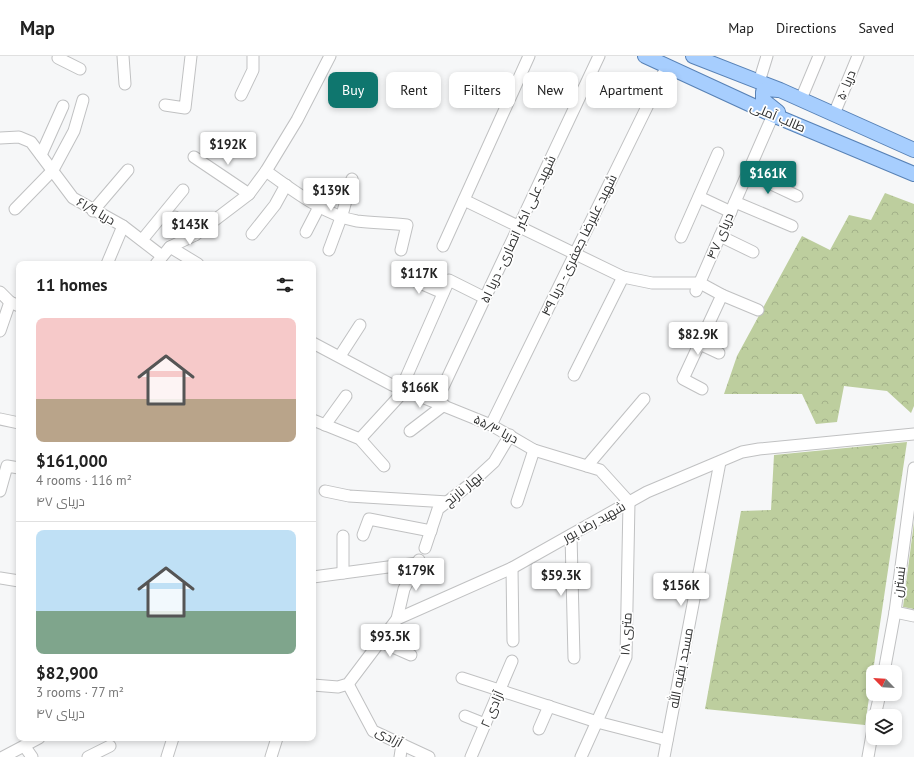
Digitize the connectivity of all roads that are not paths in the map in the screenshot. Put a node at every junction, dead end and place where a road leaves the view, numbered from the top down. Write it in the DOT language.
graph roads {
  1 [pos="123,56"];
  2 [pos="191,56"];
  3 [pos="253,56"];
  4 [pos="330,56"];
  5 [pos="529,56"];
  6 [pos="599,56"];
  7 [pos="645,56"];
  8 [pos="767,56"];
  9 [pos="819,56"];
  10 [pos="858,56"];
  11 [pos="56,57"];
  12 [pos="696,57"];
  13 [pos="667,66"];
  14 [pos="80,69"];
  15 [pos="758,82"];
  16 [pos="125,84"];
  17 [pos="710,87"];
  18 [pos="780,90"];
  19 [pos="241,95"];
  20 [pos="801,99"];
  21 [pos="83,100"];
  22 [pos="165,105"];
  23 [pos="63,106"];
  24 [pos="834,114"];
  25 [pos="773,115"];
  26 [pos="793,123"];
  27 [pos="0,138"];
  28 [pos="914,150"];
  29 [pos="718,153"];
  30 [pos="41,155"];
  31 [pos="194,157"];
  32 [pos="53,170"];
  33 [pos="128,170"];
  34 [pos="266,171"];
  35 [pos="748,173"];
  36 [pos="914,174"];
  37 [pos="352,179"];
  38 [pos="286,185"];
  39 [pos="183,190"];
  40 [pos="249,194"];
  41 [pos="797,196"];
  42 [pos="699,197"];
  43 [pos="464,200"];
  44 [pos="320,205"];
  45 [pos="733,207"];
  46 [pos="15,210"];
  47 [pos="93,211"];
  48 [pos="342,215"];
  49 [pos="176,217"];
  50 [pos="123,226"];
  51 [pos="792,226"];
  52 [pos="519,227"];
  53 [pos="306,232"];
  54 [pos="252,234"];
  55 [pos="195,235"];
  56 [pos="720,236"];
  57 [pos="681,237"];
  58 [pos="142,240"];
  59 [pos="443,246"];
  60 [pos="170,247"];
  61 [pos="329,250"];
  62 [pos="401,250"];
  63 [pos="753,252"];
  64 [pos="575,254"];
  65 [pos="159,260"];
  66 [pos="108,261"];
  67 [pos="193,261"];
  68 [pos="404,276"];
  69 [pos="623,277"];
  70 [pos="698,287"];
  71 [pos="0,292"];
  72 [pos="443,293"];
  73 [pos="722,295"];
  74 [pos="485,298"];
  75 [pos="14,304"];
  76 [pos="758,310"];
  77 [pos="360,325"];
  78 [pos="0,331"];
  79 [pos="687,338"];
  80 [pos="699,343"];
  81 [pos="316,344"];
  82 [pos="719,353"];
  83 [pos="340,356"];
  84 [pos="574,374"];
  85 [pos="403,389"];
  86 [pos="702,389"];
  87 [pos="346,396"];
  88 [pos="644,399"];
  89 [pos="440,403"];
  90 [pos="0,419"];
  91 [pos="16,422"];
  92 [pos="316,422"];
  93 [pos="491,425"];
  94 [pos="325,426"];
  95 [pos="410,431"];
  96 [pos="914,434"];
  97 [pos="510,435"];
  98 [pos="360,439"];
  99 [pos="534,450"];
  100 [pos="720,462"];
  101 [pos="384,466"];
  102 [pos="587,466"];
  103 [pos="16,468"];
  104 [pos="914,468"];
  105 [pos="325,491"];
  106 [pos="0,492"];
  107 [pos="448,502"];
  108 [pos="517,502"];
  109 [pos="629,502"];
  110 [pos="431,531"];
  111 [pos="363,535"];
  112 [pos="571,535"];
  113 [pos="343,536"];
  114 [pos="425,548"];
  115 [pos="512,568"];
  116 [pos="343,573"];
  117 [pos="316,577"];
  118 [pos="0,578"];
  119 [pos="16,581"];
  120 [pos="895,612"];
  121 [pos="914,616"];
  122 [pos="397,619"];
  123 [pos="379,641"];
  124 [pos="513,641"];
  125 [pos="411,655"];
  126 [pos="574,658"];
  127 [pos="512,661"];
  128 [pos="885,665"];
  129 [pos="462,678"];
  130 [pos="348,684"];
  131 [pos="316,685"];
  132 [pos="500,691"];
  133 [pos="549,706"];
  134 [pos="465,716"];
  135 [pos="597,722"];
  136 [pos="485,724"];
  137 [pos="539,730"];
  138 [pos="667,740"];
  139 [pos="35,741"];
  140 [pos="172,741"];
  141 [pos="276,741"];
  142 [pos="402,744"];
  143 [pos="870,745"];
  144 [pos="110,746"];
  145 [pos="25,747"];
  146 [pos="3,757"];
  147 [pos="32,757"];
  148 [pos="88,757"];
  149 [pos="166,757"];
  150 [pos="271,757"];
  151 [pos="400,757"];
  152 [pos="429,757"];
  153 [pos="471,757"];
  154 [pos="581,757"];
  155 [pos="664,757"];
  156 [pos="868,757"];
  1 -- 16 [label="street"];
  2 -- 22 [label="street"];
  3 -- 19 [label="street"];
  4 -- 34 [label="street"];
  5 -- 43 [label="street"];
  6 -- 52 [label="street, شهید علی اکبر انصاری - دریا ۵۱"];
  7 -- 13 [label="main road, طالب آملی"];
  8 -- 15 [label="street"];
  9 -- 20 [label="street"];
  10 -- 24 [label="street, دریا ۵۰"];
  11 -- 14 [label="street"];
  12 -- 15 [label="main road, طالب آملی"];
  12 -- 17 [label="main road"];
  13 -- 17 [label="main road, طالب آملی"];
  13 -- 64 [label="street, شهید علیرضا جعفری - دریا ۴۹"];
  15 -- 18 [label="main road, طالب آملی"];
  17 -- 25 [label="main road, طالب آملی"];
  18 -- 20 [label="main road, طالب آملی"];
  18 -- 26 [label="main road"];
  20 -- 24 [label="main road, طالب آملی"];
  21 -- 32 [label="street"];
  23 -- 30 [label="street"];
  24 -- 28 [label="main road, طالب آملی"];
  25 -- 26 [label="main road, طالب آملی"];
  25 -- 35 [label="street, دریای ۴۷"];
  26 -- 36 [label="main road, طالب آملی"];
  27 -- 30 [label="street, دریا ۶۱/۹"];
  29 -- 42 [label="street"];
  30 -- 32 [label="street, دریا ۶۱/۹"];
  31 -- 40 [label="street"];
  32 -- 46 [label="street"];
  32 -- 47 [label="street, دریا ۶۱/۹"];
  33 -- 47 [label="street"];
  34 -- 38 [label="street"];
  34 -- 40 [label="street"];
  35 -- 41 [label="street"];
  35 -- 45 [label="street, دریای ۴۷"];
  37 -- 48 [label="street"];
  38 -- 44 [label="street"];
  38 -- 54 [label="street"];
  39 -- 58 [label="street"];
  40 -- 55 [label="street"];
  42 -- 45 [label="street"];
  42 -- 57 [label="street"];
  43 -- 52 [label="street"];
  43 -- 59 [label="street"];
  44 -- 48 [label="street"];
  44 -- 53 [label="street"];
  45 -- 51 [label="street"];
  45 -- 56 [label="street, دریای ۴۷"];
  47 -- 50 [label="street, دریا ۶۱/۹"];
  48 -- 61 [label="street"];
  48 -- 62 [label="street"];
  49 -- 55 [label="street"];
  50 -- 58 [label="street, دریا ۶۱/۹"];
  50 -- 66 [label="street"];
  52 -- 64 [label="street"];
  52 -- 74 [label="street, شهید علی اکبر انصاری - دریا ۵۱"];
  55 -- 60 [label="street"];
  56 -- 63 [label="street"];
  56 -- 70 [label="street, دریای ۴۷"];
  58 -- 65 [label="street, دریا ۶۱/۹"];
  60 -- 65 [label="street"];
  60 -- 67 [label="street"];
  64 -- 69 [label="street"];
  64 -- 93 [label="street, شهید علیرضا جعفری - دریا ۴۹"];
  68 -- 72 [label="street"];
  69 -- 70 [label="street"];
  69 -- 84 [label="street"];
  70 -- 73 [label="street"];
  71 -- 75 [label="street"];
  72 -- 74 [label="street"];
  72 -- 85 [label="street"];
  73 -- 76 [label="street"];
  73 -- 80 [label="street"];
  74 -- 89 [label="street, شهید علی اکبر انصاری - دریا ۵۱"];
  75 -- 78 [label="street"];
  77 -- 83 [label="street"];
  79 -- 80 [label="street"];
  80 -- 82 [label="street"];
  80 -- 86 [label="street"];
  81 -- 83 [label="street, دریا ۵۵/۳"];
  83 -- 85 [label="street, دریا ۵۵/۳"];
  85 -- 89 [label="street, دریا ۵۵/۳"];
  85 -- 98 [label="street"];
  87 -- 94 [label="street"];
  88 -- 102 [label="street"];
  89 -- 93 [label="street, دریا ۵۵/۳"];
  89 -- 95 [label="street"];
  90 -- 91 [label="street"];
  92 -- 94 [label="street"];
  93 -- 97 [label="street, دریا ۵۵/۳"];
  94 -- 98 [label="street"];
  96 -- 100 [label="street, شهید رضا پور"];
  97 -- 99 [label="street, دریا ۵۵/۳"];
  97 -- 107 [label="street, بهار نارنج"];
  98 -- 101 [label="street"];
  99 -- 102 [label="street, دریا ۵۵/۳"];
  99 -- 108 [label="street"];
  100 -- 109 [label="street, شهید رضا پور"];
  100 -- 138 [label="street, مسجد بقیه الله"];
  102 -- 109 [label="street, دریا ۵۵/۳"];
  103 -- 106 [label="street"];
  104 -- 120 [label="street, نسترن"];
  105 -- 107 [label="street"];
  107 -- 110 [label="street, بهار نارنج"];
  109 -- 112 [label="street, شهید رضا پور"];
  109 -- 135 [label="street, ۱۸ متری"];
  110 -- 111 [label="street"];
  110 -- 114 [label="street, بهار نارنج"];
  112 -- 115 [label="street, شهید رضا پور"];
  112 -- 126 [label="street"];
  113 -- 116 [label="street"];
  115 -- 122 [label="street, شهید رضا پور"];
  115 -- 124 [label="street"];
  116 -- 117 [label="street"];
  116 -- 122 [label="street"];
  118 -- 119 [label="street"];
  120 -- 121 [label="street"];
  120 -- 128 [label="street, نسترن"];
  122 -- 123 [label="street, شهید رضا پور"];
  123 -- 125 [label="street"];
  123 -- 130 [label="street, شهید رضا پور"];
  127 -- 132 [label="street, آزادی ۲"];
  129 -- 132 [label="street"];
  130 -- 131 [label="street"];
  130 -- 142 [label="street, آزادی"];
  132 -- 133 [label="street"];
  132 -- 136 [label="street, آزادی ۲"];
  133 -- 135 [label="street"];
  133 -- 137 [label="street"];
  134 -- 136 [label="street"];
  135 -- 138 [label="street"];
  135 -- 154 [label="street, ۱۸ متری"];
  136 -- 153 [label="street, آزادی ۲"];
  138 -- 155 [label="street, مسجد بقیه الله"];
  139 -- 145 [label="street"];
  140 -- 149 [label="street"];
  141 -- 150 [label="street"];
  142 -- 151 [label="street"];
  142 -- 152 [label="street, آزادی"];
  143 -- 156 [label="street"];
  144 -- 148 [label="street"];
  145 -- 146 [label="street"];
  145 -- 147 [label="street"];
}
